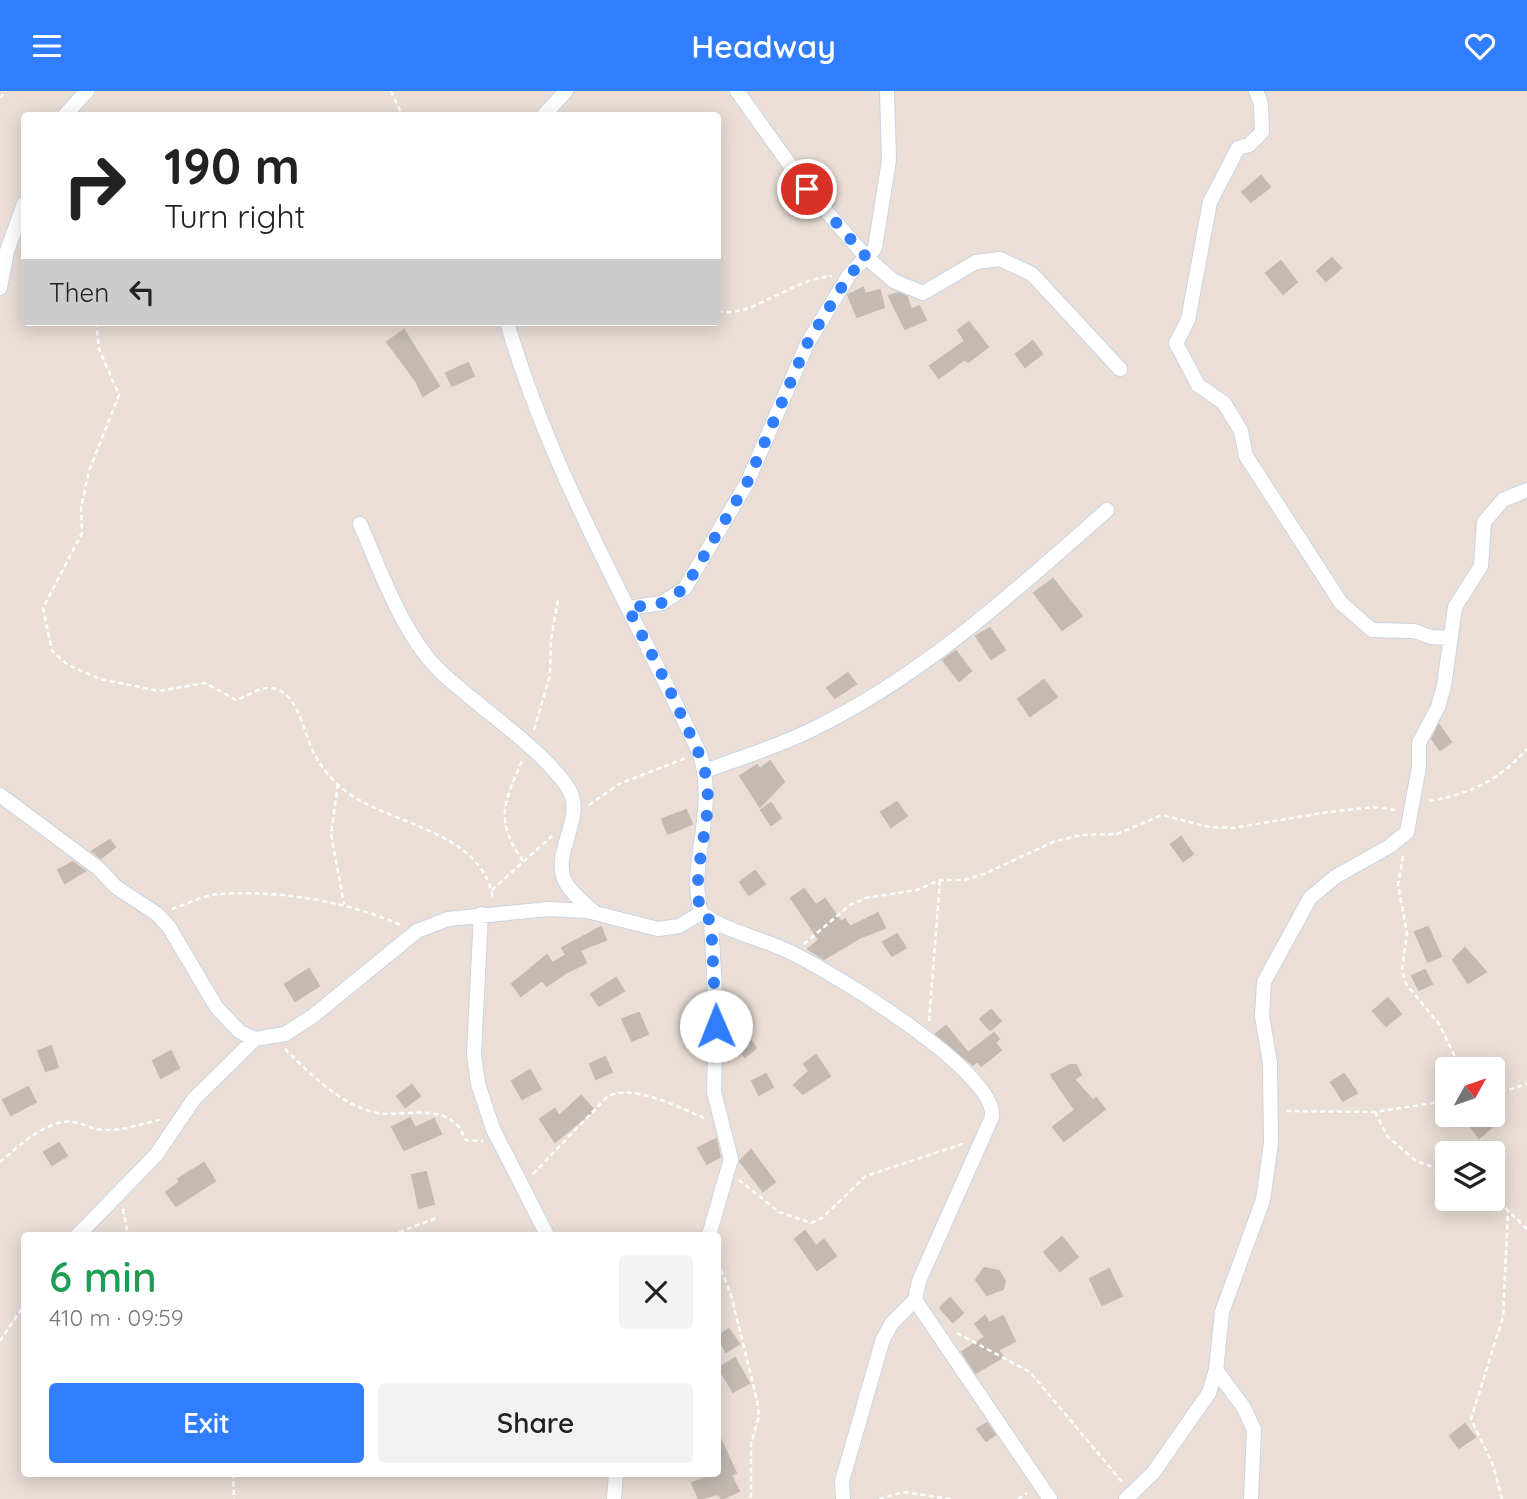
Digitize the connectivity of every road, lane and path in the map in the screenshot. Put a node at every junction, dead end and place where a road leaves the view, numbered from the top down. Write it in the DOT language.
graph roads {
  1 [pos="6,91"];
  2 [pos="87,91"];
  3 [pos="391,91"];
  4 [pos="566,91"];
  5 [pos="737,91"];
  6 [pos="887,91"];
  7 [pos="1256,91"];
  8 [pos="0,98"];
  9 [pos="68,112"];
  10 [pos="401,112"];
  11 [pos="547,112"];
  12 [pos="21,212"];
  13 [pos="867,258"];
  14 [pos="849,275"];
  15 [pos="0,288"];
  16 [pos="721,311"];
  17 [pos="96,326"];
  18 [pos="508,326"];
  19 [pos="1120,369"];
  20 [pos="1527,490"];
  21 [pos="1107,510"];
  22 [pos="360,524"];
  23 [pos="628,608"];
  24 [pos="1450,638"];
  25 [pos="1527,749"];
  26 [pos="700,754"];
  27 [pos="705,771"];
  28 [pos="338,784"];
  29 [pos="0,795"];
  30 [pos="1412,808"];
  31 [pos="573,818"];
  32 [pos="1406,832"];
  33 [pos="553,835"];
  34 [pos="940,880"];
  35 [pos="492,890"];
  36 [pos="345,906"];
  37 [pos="488,913"];
  38 [pos="595,913"];
  39 [pos="157,914"];
  40 [pos="706,917"];
  41 [pos="416,931"];
  42 [pos="793,953"];
  43 [pos="272,1038"];
  44 [pos="255,1039"];
  45 [pos="929,1039"];
  46 [pos="1455,1057"];
  47 [pos="1527,1084"];
  48 [pos="1505,1091"];
  49 [pos="1435,1103"];
  50 [pos="1269,1112"];
  51 [pos="1374,1112"];
  52 [pos="183,1115"];
  53 [pos="723,1126"];
  54 [pos="498,1138"];
  55 [pos="982,1140"];
  56 [pos="0,1162"];
  57 [pos="1435,1168"];
  58 [pos="728,1171"];
  59 [pos="523,1188"];
  60 [pos="121,1192"];
  61 [pos="1505,1207"];
  62 [pos="1508,1210"];
  63 [pos="437,1218"];
  64 [pos="1527,1229"];
  65 [pos="81,1232"];
  66 [pos="128,1232"];
  67 [pos="399,1232"];
  68 [pos="545,1232"];
  69 [pos="710,1232"];
  70 [pos="721,1269"];
  71 [pos="915,1300"];
  72 [pos="21,1310"];
  73 [pos="925,1319"];
  74 [pos="0,1341"];
  75 [pos="1216,1370"];
  76 [pos="233,1477"];
  77 [pos="616,1477"];
  78 [pos="1129,1497"];
  79 [pos="234,1499"];
  80 [pos="614,1499"];
  81 [pos="751,1499"];
  82 [pos="843,1499"];
  83 [pos="879,1499"];
  84 [pos="951,1499"];
  85 [pos="1050,1499"];
  86 [pos="1251,1499"];
  87 [pos="1502,1499"];
  1 -- 8 [label="path"];
  2 -- 9 [label="street"];
  3 -- 10 [label="path"];
  4 -- 11 [label="street"];
  5 -- 13 [label="street"];
  6 -- 13 [label="street"];
  7 -- 24 [label="street"];
  12 -- 15 [label="street"];
  13 -- 14 [label="street"];
  13 -- 19 [label="street"];
  14 -- 16 [label="path"];
  14 -- 23 [label="street"];
  17 -- 28 [label="path"];
  18 -- 23 [label="street"];
  20 -- 24 [label="street"];
  21 -- 27 [label="street"];
  22 -- 31 [label="street"];
  23 -- 26 [label="street"];
  24 -- 30 [label="street"];
  25 -- 30 [label="path"];
  26 -- 27 [label="street"];
  26 -- 31 [label="path"];
  27 -- 40 [label="street"];
  28 -- 35 [label="path"];
  28 -- 36 [label="path"];
  29 -- 39 [label="street"];
  30 -- 32 [label="street"];
  30 -- 34 [label="path"];
  31 -- 38 [label="street"];
  32 -- 46 [label="path"];
  32 -- 50 [label="street"];
  33 -- 35 [label="path"];
  34 -- 42 [label="path"];
  34 -- 45 [label="path"];
  35 -- 37 [label="path"];
  36 -- 39 [label="path"];
  36 -- 41 [label="path"];
  37 -- 38 [label="street"];
  37 -- 41 [label="street"];
  37 -- 54 [label="street"];
  38 -- 40 [label="street"];
  39 -- 44 [label="street"];
  40 -- 42 [label="street"];
  40 -- 53 [label="street"];
  41 -- 43 [label="street"];
  42 -- 45 [label="street"];
  43 -- 44 [label="street"];
  43 -- 54 [label="path"];
  44 -- 52 [label="street"];
  45 -- 55 [label="street"];
  47 -- 48 [label="path"];
  49 -- 51 [label="path"];
  50 -- 51 [label="path"];
  50 -- 75 [label="street"];
  51 -- 57 [label="path"];
  52 -- 56 [label="path"];
  52 -- 60 [label="street"];
  53 -- 58 [label="street"];
  53 -- 59 [label="path"];
  54 -- 59 [label="street"];
  55 -- 58 [label="path"];
  55 -- 71 [label="street"];
  58 -- 69 [label="street"];
  59 -- 68 [label="street"];
  60 -- 65 [label="street"];
  60 -- 66 [label="path"];
  61 -- 62 [label="path"];
  62 -- 64 [label="path"];
  62 -- 87 [label="path"];
  63 -- 67 [label="path"];
  70 -- 81 [label="path"];
  71 -- 73 [label="street"];
  71 -- 82 [label="street"];
  72 -- 74 [label="path"];
  73 -- 78 [label="path"];
  73 -- 85 [label="street"];
  75 -- 78 [label="street"];
  75 -- 86 [label="street"];
  76 -- 79 [label="path"];
  77 -- 80 [label="street"];
  83 -- 84 [label="path"];
}
